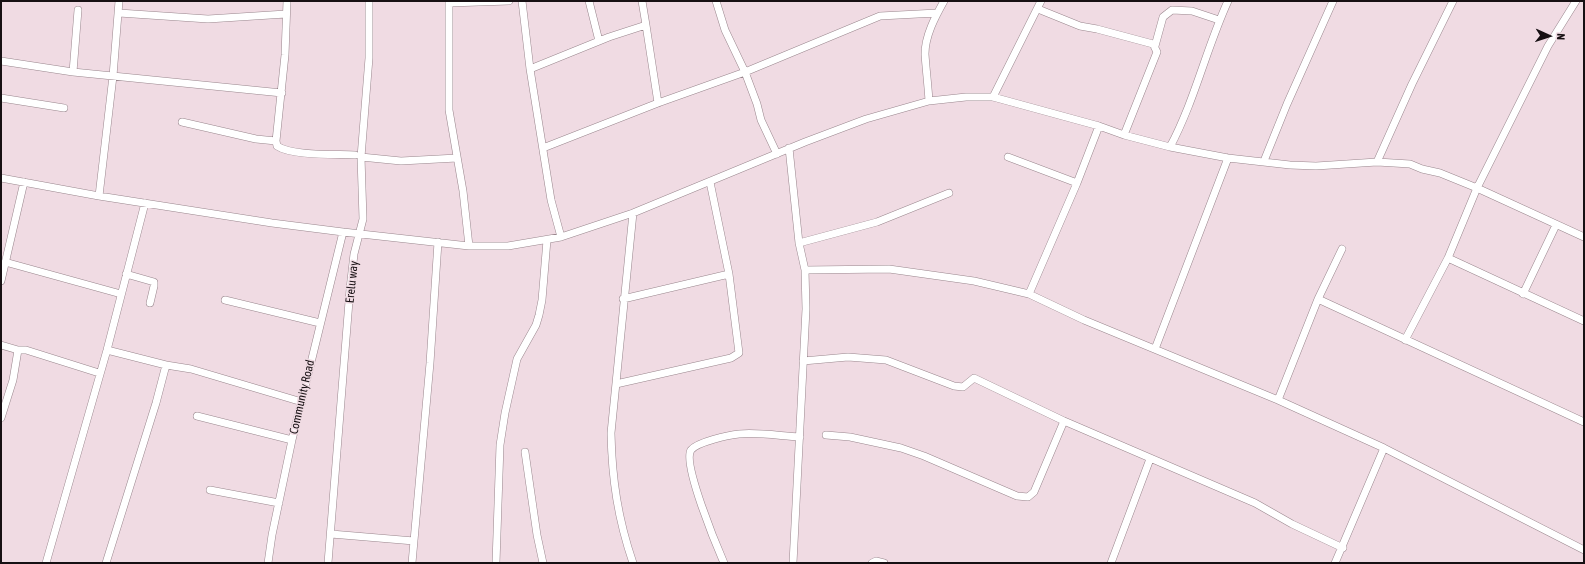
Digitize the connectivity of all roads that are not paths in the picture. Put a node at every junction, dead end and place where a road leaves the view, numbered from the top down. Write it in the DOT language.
graph roads {
  1 [pos="119,1"];
  2 [pos="287,1"];
  3 [pos="369,1"];
  4 [pos="509,1"];
  5 [pos="522,1"];
  6 [pos="589,1"];
  7 [pos="642,1"];
  8 [pos="716,1"];
  9 [pos="944,1"];
  10 [pos="1041,1"];
  11 [pos="1228,1"];
  12 [pos="1333,1"];
  13 [pos="1453,1"];
  14 [pos="1576,1"];
  15 [pos="449,2"];
  16 [pos="1038,9"];
  17 [pos="78,10"];
  18 [pos="119,12"];
  19 [pos="937,13"];
  20 [pos="286,14"];
  21 [pos="1219,20"];
  22 [pos="646,25"];
  23 [pos="599,41"];
  24 [pos="1155,46"];
  25 [pos="1,61"];
  26 [pos="530,69"];
  27 [pos="73,72"];
  28 [pos="745,72"];
  29 [pos="113,76"];
  30 [pos="282,93"];
  31 [pos="993,97"];
  32 [pos="1,98"];
  33 [pos="929,101"];
  34 [pos="658,103"];
  35 [pos="64,108"];
  36 [pos="182,122"];
  37 [pos="1099,126"];
  38 [pos="1124,135"];
  39 [pos="276,141"];
  40 [pos="1170,147"];
  41 [pos="543,148"];
  42 [pos="789,148"];
  43 [pos="776,154"];
  44 [pos="358,156"];
  45 [pos="1008,157"];
  46 [pos="457,158"];
  47 [pos="1228,158"];
  48 [pos="1264,161"];
  49 [pos="1377,162"];
  50 [pos="1,178"];
  51 [pos="24,182"];
  52 [pos="710,182"];
  53 [pos="1077,183"];
  54 [pos="1477,188"];
  55 [pos="949,193"];
  56 [pos="99,196"];
  57 [pos="145,203"];
  58 [pos="633,213"];
  59 [pos="1556,225"];
  60 [pos="343,232"];
  61 [pos="359,234"];
  62 [pos="561,237"];
  63 [pos="1584,237"];
  64 [pos="547,240"];
  65 [pos="438,242"];
  66 [pos="799,243"];
  67 [pos="469,246"];
  68 [pos="1342,249"];
  69 [pos="1448,258"];
  70 [pos="6,262"];
  71 [pos="805,270"];
  72 [pos="2,272"];
  73 [pos="126,274"];
  74 [pos="729,274"];
  75 [pos="1,281"];
  76 [pos="121,294"];
  77 [pos="1029,294"];
  78 [pos="1524,294"];
  79 [pos="623,299"];
  80 [pos="1318,299"];
  81 [pos="225,300"];
  82 [pos="150,303"];
  83 [pos="1584,321"];
  84 [pos="320,323"];
  85 [pos="1405,340"];
  86 [pos="1,345"];
  87 [pos="1155,349"];
  88 [pos="18,350"];
  89 [pos="107,350"];
  90 [pos="803,361"];
  91 [pos="166,365"];
  92 [pos="99,372"];
  93 [pos="616,384"];
  94 [pos="1278,400"];
  95 [pos="302,402"];
  96 [pos="197,416"];
  97 [pos="1,418"];
  98 [pos="1064,421"];
  99 [pos="1584,422"];
  100 [pos="826,435"];
  101 [pos="800,437"];
  102 [pos="292,440"];
  103 [pos="1384,448"];
  104 [pos="526,452"];
  105 [pos="1150,459"];
  106 [pos="210,490"];
  107 [pos="279,503"];
  108 [pos="331,534"];
  109 [pos="414,541"];
  110 [pos="1343,548"];
  111 [pos="1584,550"];
  112 [pos="1337,562"];
  113 [pos="46,563"];
  114 [pos="106,563"];
  115 [pos="268,563"];
  116 [pos="328,563"];
  117 [pos="412,563"];
  118 [pos="496,563"];
  119 [pos="543,563"];
  120 [pos="632,563"];
  121 [pos="724,563"];
  122 [pos="793,563"];
  123 [pos="872,563"];
  124 [pos="884,563"];
  125 [pos="1111,563"];
  1 -- 18 [label="street"];
  2 -- 20 [label="street"];
  3 -- 44 [label="street, Erelu way"];
  4 -- 15 [label="street"];
  5 -- 26 [label="street"];
  6 -- 23 [label="street"];
  7 -- 22 [label="street"];
  8 -- 28 [label="street"];
  9 -- 19 [label="street"];
  10 -- 16 [label="street"];
  11 -- 21 [label="street"];
  12 -- 48 [label="street"];
  13 -- 49 [label="street"];
  14 -- 54 [label="street"];
  15 -- 46 [label="street"];
  16 -- 24 [label="street"];
  16 -- 31 [label="street"];
  17 -- 27 [label="street"];
  18 -- 20 [label="street"];
  18 -- 29 [label="street"];
  19 -- 28 [label="street"];
  19 -- 33 [label="street"];
  20 -- 30 [label="street"];
  21 -- 24 [label="street"];
  21 -- 40 [label="street"];
  22 -- 23 [label="street"];
  22 -- 34 [label="street"];
  23 -- 26 [label="street"];
  24 -- 38 [label="street"];
  25 -- 27 [label="street"];
  26 -- 41 [label="street"];
  27 -- 29 [label="street"];
  28 -- 34 [label="street"];
  28 -- 43 [label="street"];
  29 -- 30 [label="street"];
  29 -- 56 [label="street"];
  30 -- 39 [label="street"];
  31 -- 33 [label="street"];
  31 -- 37 [label="street"];
  32 -- 35 [label="street"];
  33 -- 42 [label="street"];
  34 -- 41 [label="street"];
  36 -- 39 [label="street"];
  37 -- 38 [label="street"];
  37 -- 53 [label="street"];
  38 -- 40 [label="street"];
  39 -- 44 [label="street"];
  40 -- 47 [label="street"];
  41 -- 62 [label="street"];
  42 -- 43 [label="street"];
  42 -- 66 [label="street"];
  43 -- 52 [label="street"];
  44 -- 46 [label="street"];
  44 -- 61 [label="street, Erelu way"];
  45 -- 53 [label="street"];
  46 -- 67 [label="street"];
  47 -- 48 [label="street"];
  47 -- 87 [label="street"];
  48 -- 49 [label="street"];
  49 -- 54 [label="street"];
  50 -- 51 [label="street"];
  51 -- 56 [label="street"];
  51 -- 70 [label="street"];
  52 -- 58 [label="street"];
  52 -- 74 [label="street"];
  53 -- 77 [label="street"];
  54 -- 59 [label="street"];
  54 -- 69 [label="street"];
  55 -- 66 [label="street"];
  56 -- 57 [label="street"];
  57 -- 60 [label="street"];
  57 -- 73 [label="street"];
  58 -- 62 [label="street"];
  58 -- 79 [label="street"];
  59 -- 63 [label="street"];
  59 -- 78 [label="street"];
  60 -- 61 [label="street"];
  60 -- 84 [label="street, Community Road"];
  61 -- 65 [label="street"];
  61 -- 108 [label="street, Erelu way"];
  62 -- 64 [label="street"];
  64 -- 67 [label="street"];
  64 -- 118 [label="street"];
  65 -- 67 [label="street"];
  65 -- 109 [label="street"];
  66 -- 71 [label="street"];
  68 -- 80 [label="street"];
  69 -- 78 [label="street"];
  69 -- 85 [label="street"];
  70 -- 72 [label="street"];
  70 -- 76 [label="street"];
  71 -- 77 [label="street"];
  71 -- 90 [label="street"];
  72 -- 75 [label="street"];
  73 -- 76 [label="street"];
  73 -- 82 [label="street"];
  74 -- 79 [label="street"];
  74 -- 93 [label="street"];
  76 -- 89 [label="street"];
  77 -- 87 [label="street"];
  78 -- 83 [label="street"];
  79 -- 93 [label="street"];
  80 -- 85 [label="street"];
  80 -- 94 [label="street"];
  81 -- 84 [label="street"];
  84 -- 95 [label="street, Community Road"];
  85 -- 99 [label="street"];
  86 -- 88 [label="street"];
  87 -- 94 [label="street"];
  88 -- 92 [label="street"];
  88 -- 97 [label="street"];
  89 -- 91 [label="street"];
  89 -- 92 [label="street"];
  90 -- 98 [label="street"];
  90 -- 101 [label="street"];
  91 -- 95 [label="street"];
  91 -- 114 [label="street"];
  92 -- 113 [label="street"];
  93 -- 120 [label="street"];
  94 -- 103 [label="street"];
  95 -- 102 [label="street, Community Road"];
  96 -- 102 [label="street"];
  98 -- 100 [label="street"];
  98 -- 105 [label="street"];
  101 -- 121 [label="street"];
  101 -- 122 [label="street"];
  102 -- 107 [label="street, Community Road"];
  103 -- 110 [label="street"];
  103 -- 111 [label="street"];
  104 -- 119 [label="street"];
  105 -- 110 [label="street"];
  105 -- 125 [label="street"];
  106 -- 107 [label="street"];
  107 -- 115 [label="street, Community Road"];
  108 -- 109 [label="street"];
  108 -- 116 [label="street, Erelu way"];
  109 -- 117 [label="street"];
  110 -- 112 [label="street"];
  123 -- 124 [label="street"];
}
